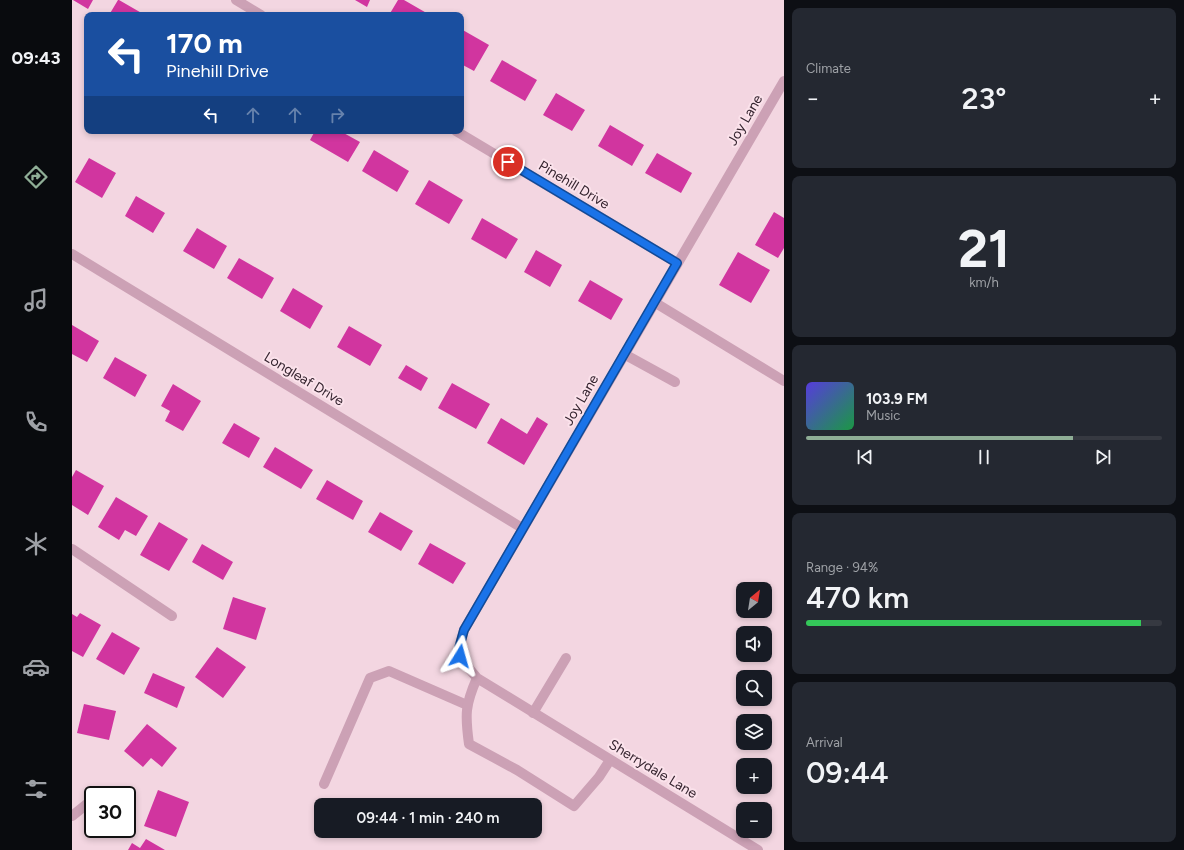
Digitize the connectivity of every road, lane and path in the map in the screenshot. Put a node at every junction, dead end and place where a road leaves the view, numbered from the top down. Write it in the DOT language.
graph roads {
  1 [pos="236,0"];
  2 [pos="256,12"];
  3 [pos="784,81"];
  4 [pos="461,134"];
  5 [pos="72,254"];
  6 [pos="677,263"];
  7 [pos="654,302"];
  8 [pos="624,354"];
  9 [pos="784,381"];
  10 [pos="675,382"];
  11 [pos="522,528"];
  12 [pos="72,549"];
  13 [pos="172,616"];
  14 [pos="566,658"];
  15 [pos="477,678"];
  16 [pos="467,705"];
  17 [pos="533,712"];
  18 [pos="610,760"];
  19 [pos="324,784"];
  20 [pos="84,806"];
  21 [pos="72,816"];
  22 [pos="758,850"];
  1 -- 2 [label="street"];
  3 -- 6 [label="street, Joy Lane"];
  4 -- 6 [label="street, Pinehill Drive"];
  5 -- 11 [label="street, Longleaf Drive"];
  6 -- 7 [label="street, Joy Lane"];
  7 -- 8 [label="street, Joy Lane"];
  7 -- 9 [label="street"];
  8 -- 10 [label="street"];
  8 -- 11 [label="street, Joy Lane"];
  11 -- 15 [label="street, Joy Lane"];
  12 -- 13 [label="street"];
  14 -- 17 [label="street"];
  15 -- 16 [label="street"];
  15 -- 17 [label="street, Joy Lane"];
  16 -- 18 [label="street"];
  16 -- 19 [label="street"];
  17 -- 18 [label="street, Sherrydale Lane"];
  18 -- 22 [label="street, Sherrydale Lane"];
  20 -- 21 [label="street"];
}
